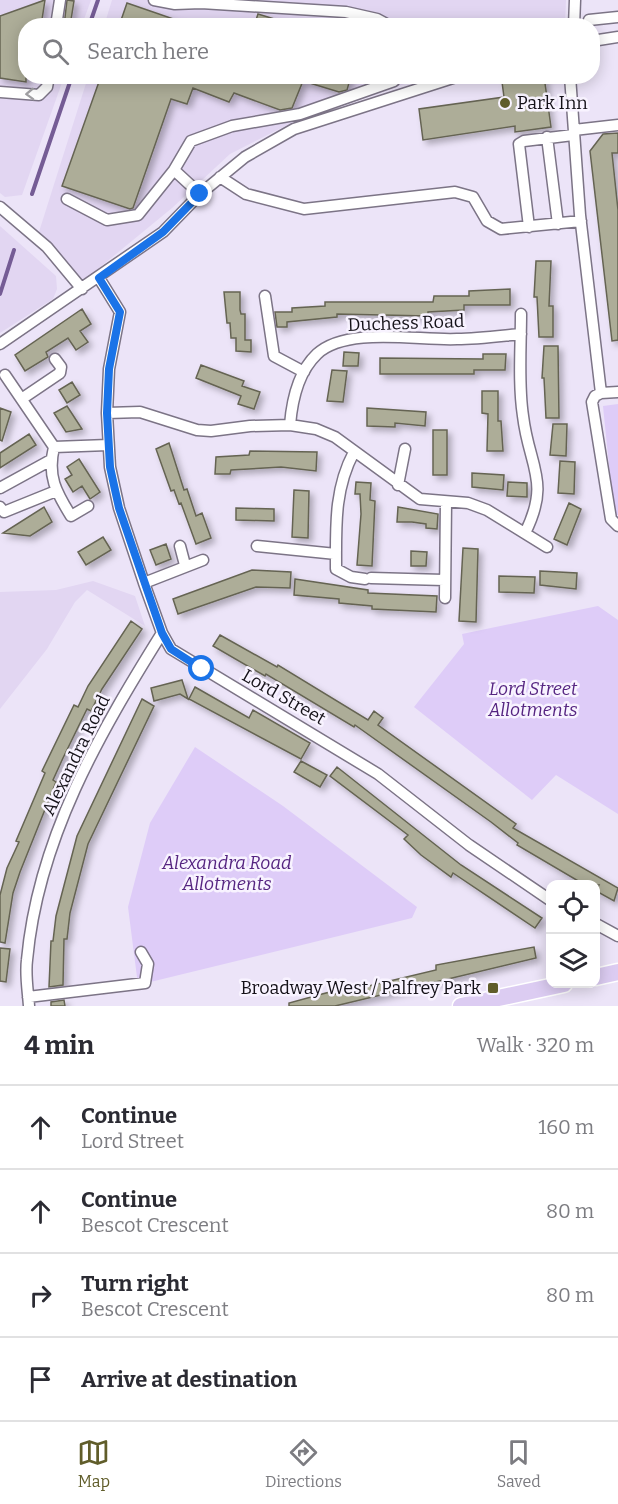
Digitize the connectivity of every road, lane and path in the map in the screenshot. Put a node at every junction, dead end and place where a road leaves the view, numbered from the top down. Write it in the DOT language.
graph roads {
  1 [pos="60,0"];
  2 [pos="154,0"];
  3 [pos="575,0"];
  4 [pos="618,17"];
  5 [pos="57,18"];
  6 [pos="373,18"];
  7 [pos="574,18"];
  8 [pos="600,19"];
  9 [pos="618,37"];
  10 [pos="600,40"];
  11 [pos="47,84"];
  12 [pos="385,84"];
  13 [pos="434,84"];
  14 [pos="571,84"];
  15 [pos="0,92"];
  16 [pos="618,125"];
  17 [pos="574,132"];
  18 [pos="547,137"];
  19 [pos="174,170"];
  20 [pos="220,177"];
  21 [pos="200,194"];
  22 [pos="67,199"];
  23 [pos="0,207"];
  24 [pos="581,221"];
  25 [pos="558,224"];
  26 [pos="529,227"];
  27 [pos="99,278"];
  28 [pos="82,289"];
  29 [pos="265,296"];
  30 [pos="522,314"];
  31 [pos="521,334"];
  32 [pos="0,344"];
  33 [pos="55,359"];
  34 [pos="304,372"];
  35 [pos="5,375"];
  36 [pos="618,392"];
  37 [pos="601,393"];
  38 [pos="23,398"];
  39 [pos="107,413"];
  40 [pos="290,425"];
  41 [pos="108,444"];
  42 [pos="54,447"];
  43 [pos="405,449"];
  44 [pos="354,452"];
  45 [pos="51,460"];
  46 [pos="398,485"];
  47 [pos="0,488"];
  48 [pos="56,491"];
  49 [pos="446,502"];
  50 [pos="88,506"];
  51 [pos="0,507"];
  52 [pos="618,526"];
  53 [pos="525,533"];
  54 [pos="180,546"];
  55 [pos="257,546"];
  56 [pos="547,547"];
  57 [pos="336,554"];
  58 [pos="203,560"];
  59 [pos="185,565"];
  60 [pos="444,580"];
  61 [pos="144,583"];
  62 [pos="445,598"];
  63 [pos="162,633"];
  64 [pos="546,897"];
  65 [pos="600,926"];
  66 [pos="618,936"];
  67 [pos="141,951"];
  68 [pos="618,972"];
  69 [pos="600,976"];
  70 [pos="546,988"];
  71 [pos="28,1002"];
  72 [pos="461,1006"];
  1 -- 5 [label="street"];
  2 -- 6 [label="street"];
  3 -- 7 [label="street"];
  4 -- 8 [label="street"];
  9 -- 10 [label="street"];
  11 -- 15 [label="street, one-way"];
  12 -- 19 [label="street"];
  13 -- 20 [label="street"];
  14 -- 17 [label="street"];
  16 -- 17 [label="street"];
  17 -- 18 [label="street"];
  17 -- 24 [label="street"];
  18 -- 25 [label="street"];
  18 -- 26 [label="street"];
  19 -- 21 [label="street"];
  19 -- 22 [label="street"];
  20 -- 21 [label="street"];
  20 -- 26 [label="street"];
  21 -- 27 [label="street"];
  23 -- 28 [label="street"];
  24 -- 25 [label="street"];
  24 -- 37 [label="street"];
  25 -- 26 [label="street"];
  27 -- 28 [label="street"];
  27 -- 39 [label="street, Lord Street"];
  28 -- 32 [label="street"];
  29 -- 34 [label="street"];
  30 -- 31 [label="street"];
  31 -- 34 [label="street, Duchess Road"];
  31 -- 53 [label="street"];
  33 -- 38 [label="street"];
  34 -- 40 [label="street, Duchess Road"];
  35 -- 38 [label="street"];
  36 -- 37 [label="street"];
  37 -- 52 [label="street"];
  38 -- 42 [label="street"];
  39 -- 40 [label="street"];
  39 -- 41 [label="street, Lord Street"];
  40 -- 44 [label="street"];
  41 -- 42 [label="street"];
  41 -- 61 [label="street, Lord Street"];
  42 -- 45 [label="street"];
  43 -- 46 [label="street"];
  44 -- 46 [label="street"];
  44 -- 57 [label="street"];
  45 -- 47 [label="street"];
  45 -- 48 [label="street"];
  46 -- 49 [label="street"];
  48 -- 50 [label="street"];
  48 -- 51 [label="street"];
  49 -- 53 [label="street"];
  49 -- 60 [label="street"];
  53 -- 56 [label="street"];
  54 -- 59 [label="street"];
  55 -- 57 [label="street"];
  57 -- 60 [label="street"];
  58 -- 59 [label="street"];
  59 -- 61 [label="street"];
  60 -- 62 [label="street"];
  61 -- 63 [label="street, Lord Street"];
  63 -- 64 [label="street, Lord Street"];
  63 -- 71 [label="street, Alexandra Road"];
  65 -- 66 [label="street"];
  67 -- 71 [label="street"];
  68 -- 69 [label="highway"];
  70 -- 72 [label="highway"];
}
